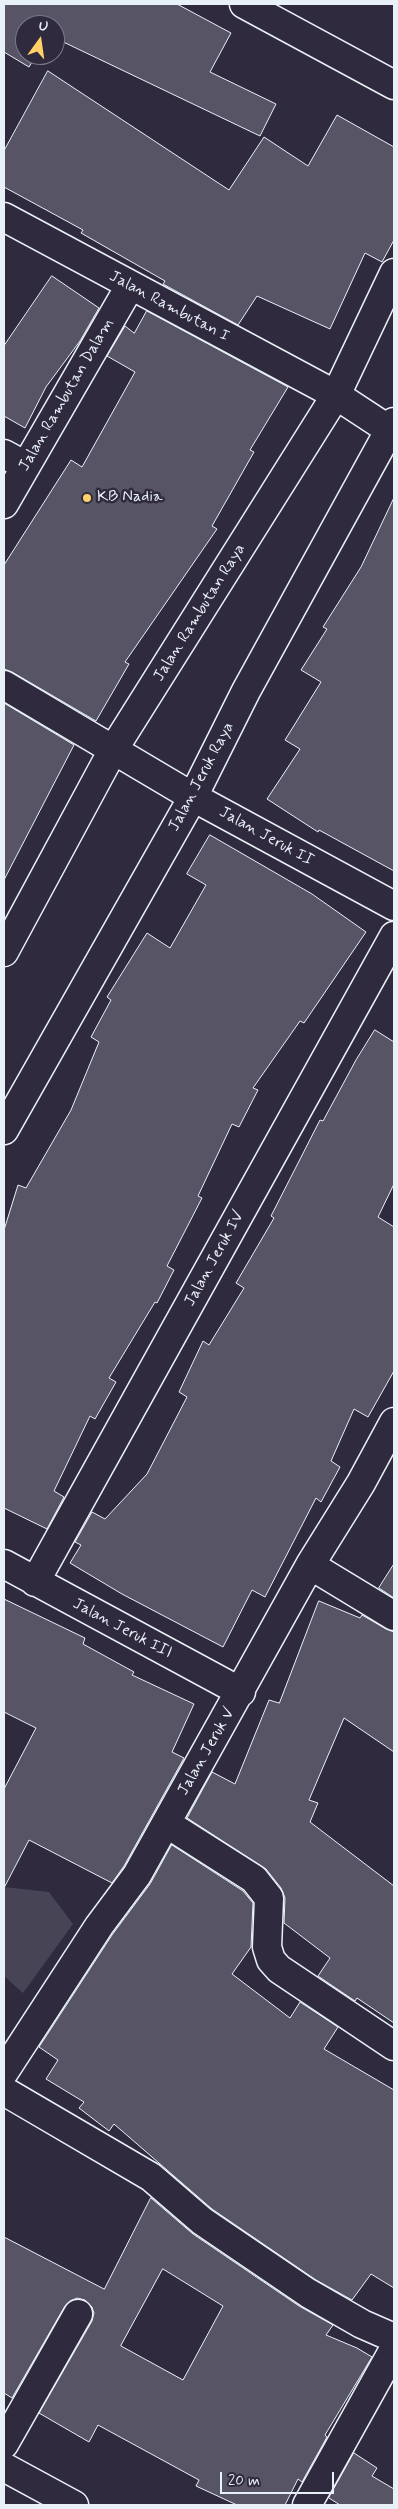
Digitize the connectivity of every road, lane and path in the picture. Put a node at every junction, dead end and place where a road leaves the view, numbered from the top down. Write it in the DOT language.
graph roads {
  1 [pos="244,4"];
  2 [pos="394,85"];
  3 [pos="4,217"];
  4 [pos="394,273"];
  5 [pos="130,286"];
  6 [pos="336,395"];
  7 [pos="393,428"];
  8 [pos="15,460"];
  9 [pos="4,504"];
  10 [pos="4,685"];
  11 [pos="113,750"];
  12 [pos="193,797"];
  13 [pos="394,906"];
  14 [pos="394,936"];
  15 [pos="4,952"];
  16 [pos="4,1130"];
  17 [pos="394,1422"];
  18 [pos="4,1564"];
  19 [pos="310,1565"];
  20 [pos="35,1582"];
  21 [pos="394,1616"];
  22 [pos="241,1692"];
  23 [pos="166,1823"];
  24 [pos="394,2046"];
  25 [pos="4,2072"];
  26 [pos="4,2091"];
  27 [pos="78,2314"];
  28 [pos="394,2338"];
  29 [pos="394,2349"];
  30 [pos="4,2444"];
  31 [pos="4,2467"];
  32 [pos="74,2505"];
  33 [pos="307,2505"];
  1 -- 2 [label="street"];
  3 -- 5 [label="street, Jalan Rambutan I"];
  4 -- 6 [label="street, Jalan Rambutan Raya"];
  5 -- 6 [label="street, Jalan Rambutan I"];
  5 -- 8 [label="street, Jalan Rambutan Dalam"];
  6 -- 7 [label="street, Jalan Rambutan I"];
  6 -- 11 [label="street, Jalan Rambutan Raya"];
  7 -- 12 [label="street, Jalan Jeruk Raya"];
  8 -- 9 [label="street, Jalan Rambutan Dalam"];
  10 -- 11 [label="street, Jalan Jeruk II"];
  11 -- 12 [label="street, Jalan Jeruk II"];
  11 -- 15 [label="street, Jalan Rambutan Raya"];
  12 -- 13 [label="street, Jalan Jeruk II"];
  12 -- 16 [label="street, Jalan Jeruk Raya"];
  14 -- 20 [label="street, Jalan Jeruk IV"];
  17 -- 19 [label="street, Jalan Jeruk V"];
  18 -- 20 [label="street, Jalan Jeruk III"];
  19 -- 21 [label="street"];
  19 -- 22 [label="street, Jalan Jeruk V"];
  20 -- 22 [label="street, Jalan Jeruk III"];
  22 -- 23 [label="street, Jalan Jeruk V"];
  23 -- 24 [label="street"];
  23 -- 25 [label="street, Jalan Jeruk V"];
  26 -- 28 [label="street"];
  27 -- 30 [label="street"];
  29 -- 33 [label="street"];
  31 -- 32 [label="street"];
}
